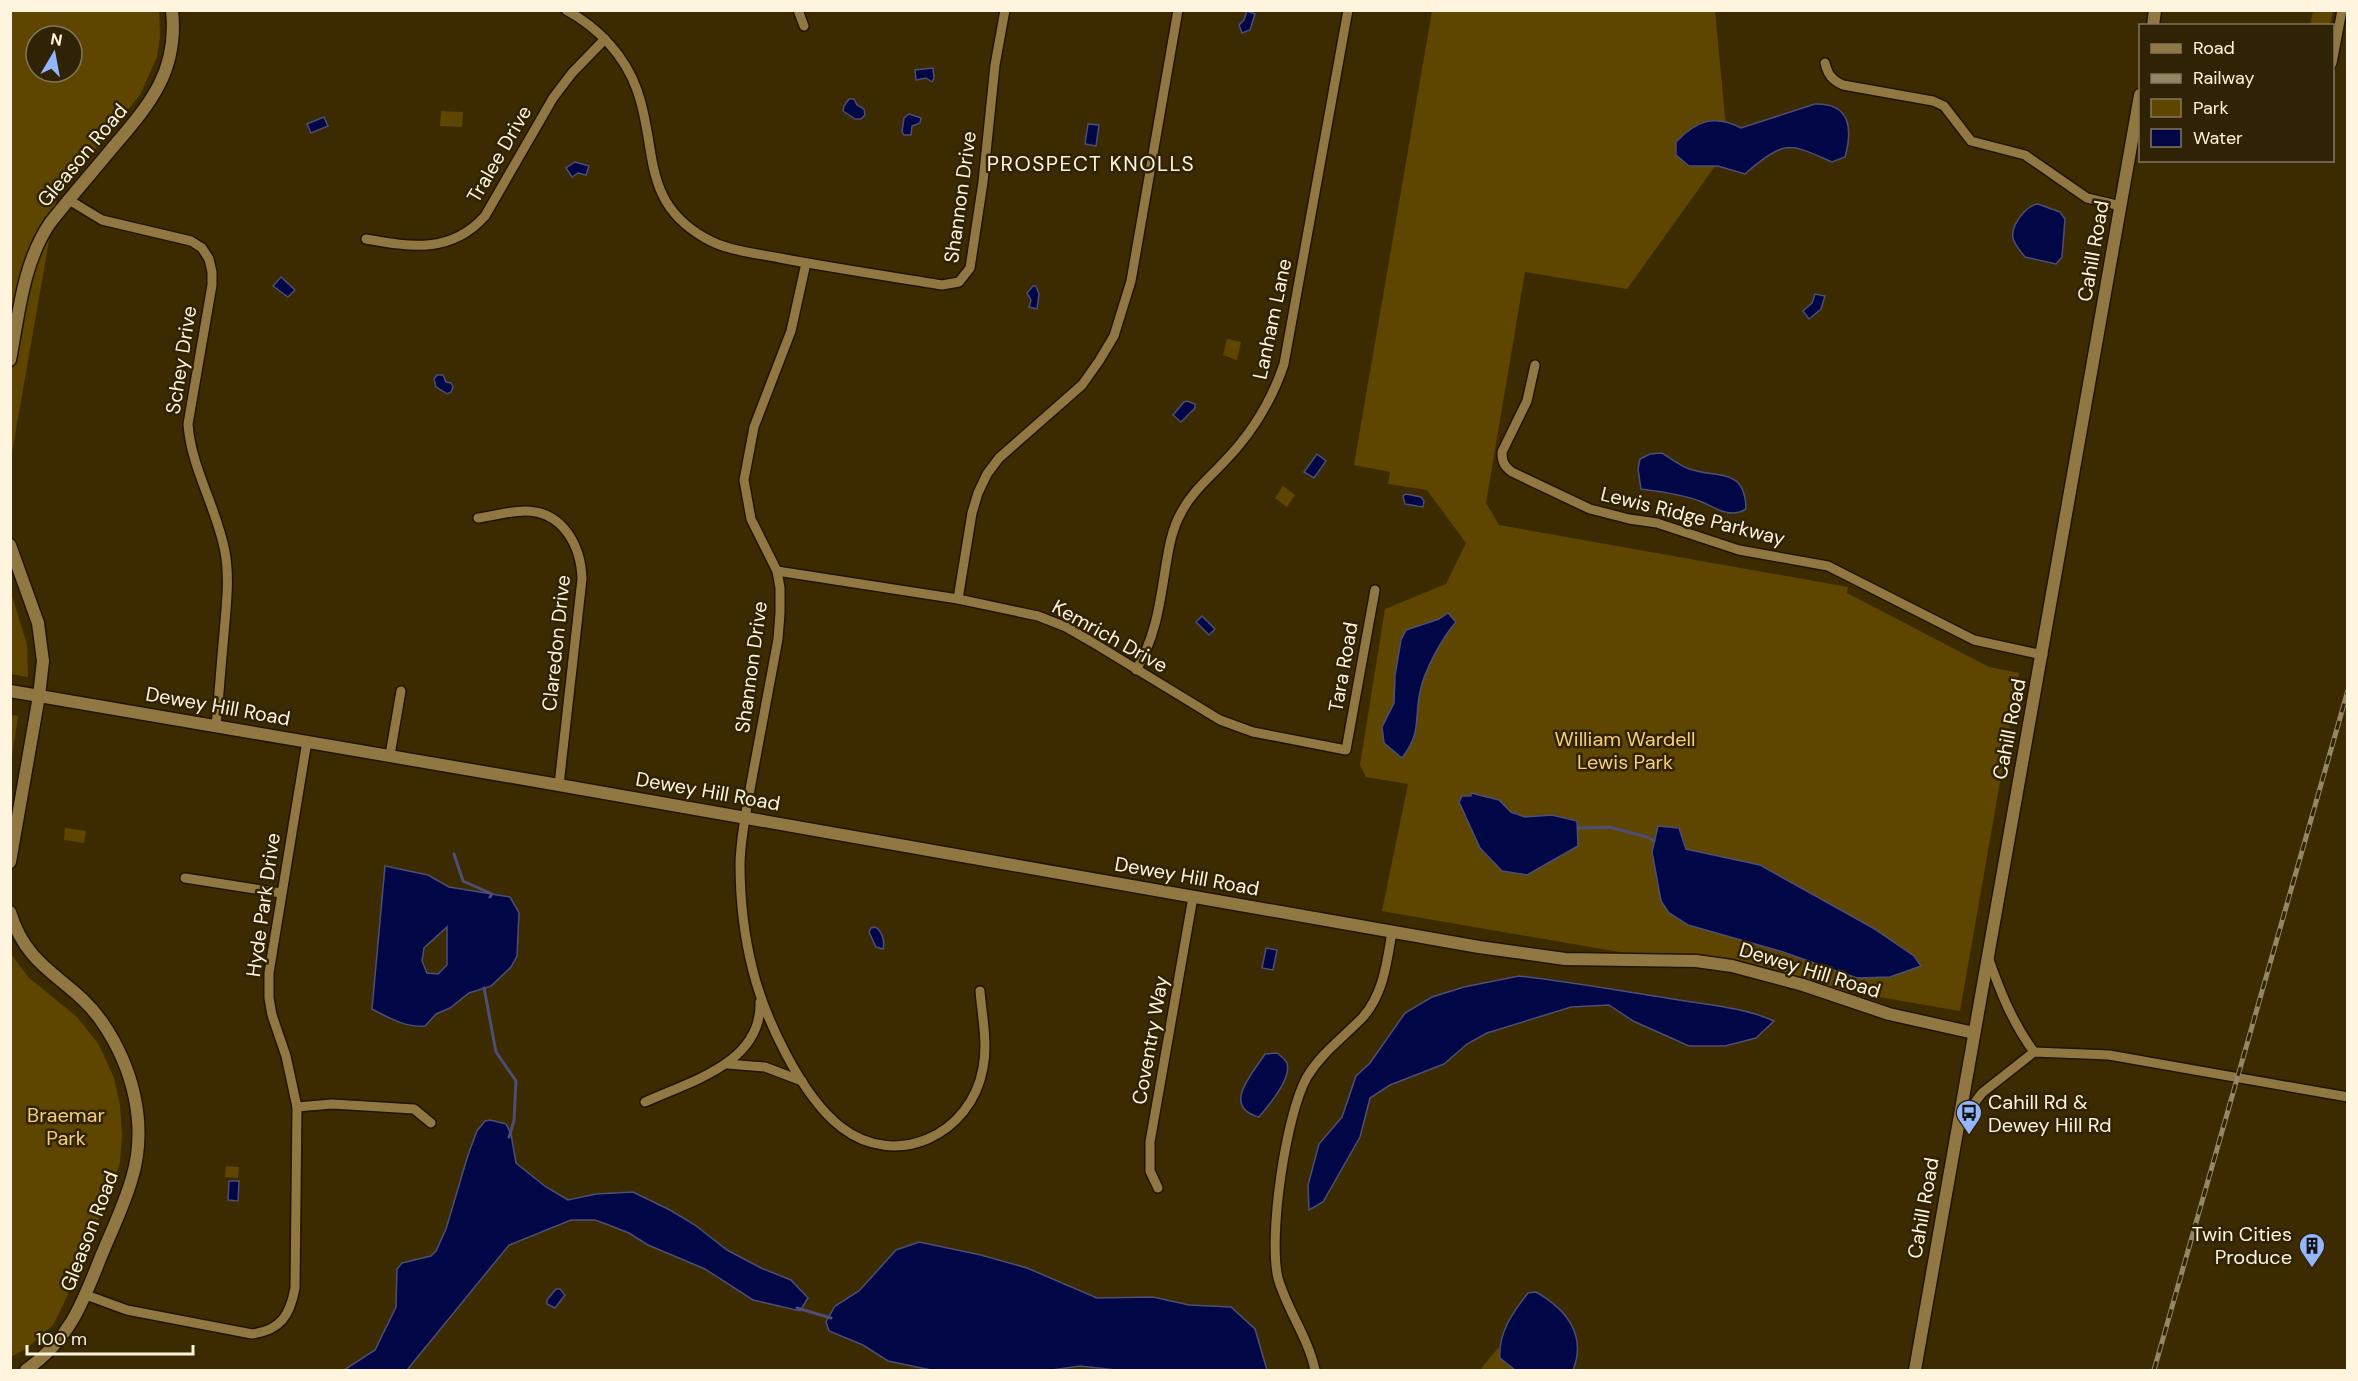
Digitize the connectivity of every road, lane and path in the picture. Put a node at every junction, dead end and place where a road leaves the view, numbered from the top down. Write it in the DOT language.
graph roads {
  1 [pos="172,10"];
  2 [pos="566,10"];
  3 [pos="798,10"];
  4 [pos="1005,10"];
  5 [pos="1178,10"];
  6 [pos="1348,10"];
  7 [pos="2342,10"];
  8 [pos="804,26"];
  9 [pos="605,39"];
  10 [pos="2334,52"];
  11 [pos="1826,63"];
  12 [pos="2139,108"];
  13 [pos="2137,134"];
  14 [pos="69,200"];
  15 [pos="2121,206"];
  16 [pos="366,239"];
  17 [pos="806,263"];
  18 [pos="10,360"];
  19 [pos="1535,365"];
  20 [pos="478,518"];
  21 [pos="10,545"];
  22 [pos="777,571"];
  23 [pos="1375,590"];
  24 [pos="958,599"];
  25 [pos="2043,655"];
  26 [pos="1136,670"];
  27 [pos="10,691"];
  28 [pos="402,691"];
  29 [pos="39,696"];
  30 [pos="216,726"];
  31 [pos="307,741"];
  32 [pos="1347,750"];
  33 [pos="390,755"];
  34 [pos="559,785"];
  35 [pos="745,818"];
  36 [pos="10,862"];
  37 [pos="186,878"];
  38 [pos="281,893"];
  39 [pos="1193,897"];
  40 [pos="10,912"];
  41 [pos="1392,932"];
  42 [pos="1987,954"];
  43 [pos="980,991"];
  44 [pos="760,996"];
  45 [pos="1974,1033"];
  46 [pos="2034,1052"];
  47 [pos="727,1064"];
  48 [pos="802,1081"];
  49 [pos="2348,1097"];
  50 [pos="645,1102"];
  51 [pos="297,1107"];
  52 [pos="431,1123"];
  53 [pos="1956,1128"];
  54 [pos="1158,1188"];
  55 [pos="86,1295"];
  56 [pos="26,1371"];
  57 [pos="1316,1371"];
  58 [pos="1915,1371"];
  1 -- 14 [label="street, Gleason Road"];
  2 -- 9 [label="street"];
  3 -- 8 [label="street"];
  4 -- 17 [label="street, Shannon Drive"];
  5 -- 24 [label="street"];
  6 -- 26 [label="street, Lanham Lane"];
  7 -- 10 [label="street"];
  9 -- 16 [label="street, Tralee Drive"];
  9 -- 17 [label="street"];
  11 -- 15 [label="street"];
  12 -- 13 [label="street, Cahill Road"];
  13 -- 15 [label="street, Cahill Road"];
  14 -- 18 [label="street, Gleason Road"];
  14 -- 30 [label="street, Schey Drive"];
  15 -- 25 [label="street, Cahill Road"];
  17 -- 22 [label="street, Shannon Drive"];
  19 -- 25 [label="street, Lewis Ridge Parkway"];
  20 -- 34 [label="street, Claredon Drive"];
  21 -- 29 [label="street"];
  22 -- 24 [label="street, Kemrich Drive"];
  22 -- 35 [label="street, Shannon Drive"];
  23 -- 32 [label="street, Tara Road"];
  24 -- 26 [label="street, Kemrich Drive"];
  25 -- 42 [label="street, Cahill Road"];
  26 -- 32 [label="street, Kemrich Drive"];
  27 -- 29 [label="street, Dewey Hill Road"];
  28 -- 33 [label="street"];
  29 -- 30 [label="street, Dewey Hill Road"];
  29 -- 36 [label="street"];
  30 -- 31 [label="street, Dewey Hill Road"];
  31 -- 33 [label="street, Dewey Hill Road"];
  31 -- 38 [label="street, Hyde Park Drive"];
  33 -- 34 [label="street, Dewey Hill Road"];
  34 -- 35 [label="street, Dewey Hill Road"];
  35 -- 39 [label="street, Dewey Hill Road"];
  35 -- 44 [label="street, Shannon Drive"];
  37 -- 38 [label="street"];
  38 -- 51 [label="street, Hyde Park Drive"];
  39 -- 41 [label="street, Dewey Hill Road"];
  39 -- 54 [label="street, Coventry Way"];
  40 -- 55 [label="street, Gleason Road"];
  41 -- 45 [label="street, Dewey Hill Road"];
  41 -- 57 [label="street"];
  42 -- 45 [label="street, Cahill Road"];
  42 -- 46 [label="street"];
  43 -- 48 [label="street, Shannon Drive"];
  44 -- 47 [label="street"];
  44 -- 48 [label="street, Shannon Drive"];
  45 -- 53 [label="street, Cahill Road"];
  46 -- 49 [label="street"];
  46 -- 53 [label="street"];
  47 -- 48 [label="street"];
  47 -- 50 [label="street"];
  51 -- 52 [label="street"];
  51 -- 55 [label="street, Hyde Park Drive"];
  53 -- 58 [label="street, Cahill Road"];
  55 -- 56 [label="street, Gleason Road"];
}
